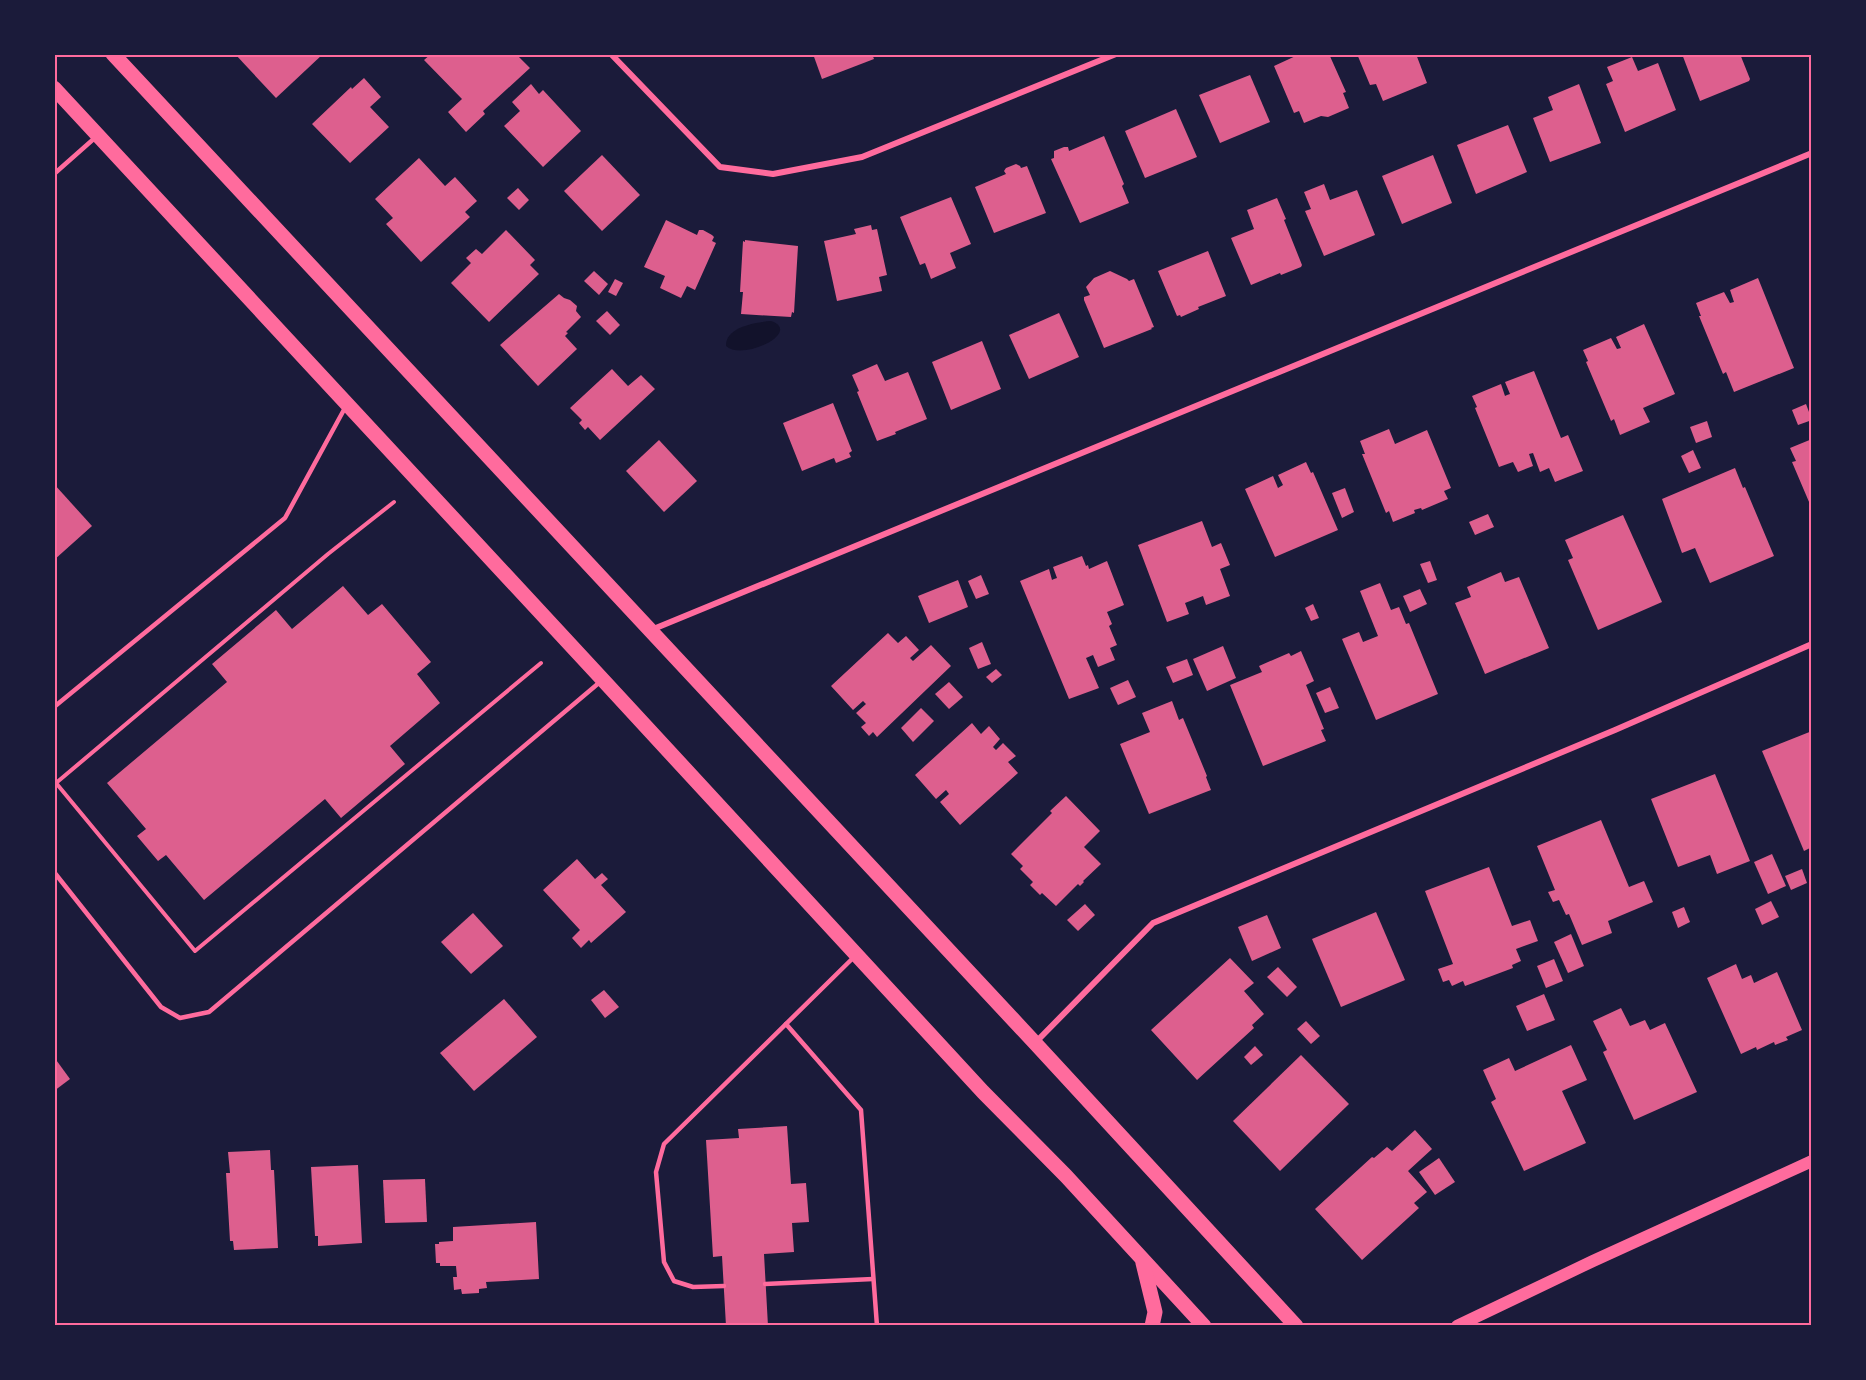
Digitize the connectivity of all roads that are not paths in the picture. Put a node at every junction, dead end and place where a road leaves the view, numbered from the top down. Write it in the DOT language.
graph roads {
  1 [pos="112,54"];
  2 [pos="611,54"];
  3 [pos="1116,54"];
  4 [pos="54,88"];
  5 [pos="98,135"];
  6 [pos="1812,153"];
  7 [pos="54,174"];
  8 [pos="348,404"];
  9 [pos="650,631"];
  10 [pos="1812,644"];
  11 [pos="603,680"];
  12 [pos="54,707"];
  13 [pos="54,872"];
  14 [pos="856,955"];
  15 [pos="786,1024"];
  16 [pos="1035,1043"];
  17 [pos="1812,1161"];
  18 [pos="1143,1260"];
  19 [pos="873,1279"];
  20 [pos="765,1284"];
  21 [pos="724,1286"];
  22 [pos="877,1326"];
  23 [pos="1152,1326"];
  24 [pos="1204,1326"];
  25 [pos="1296,1326"];
  26 [pos="1456,1326"];
  1 -- 9 [label="main road"];
  2 -- 3 [label="street"];
  4 -- 5 [label="main road"];
  5 -- 7 [label="lane"];
  5 -- 8 [label="main road"];
  6 -- 9 [label="street"];
  8 -- 11 [label="main road"];
  8 -- 12 [label="lane"];
  9 -- 16 [label="main road"];
  10 -- 16 [label="street"];
  11 -- 13 [label="lane"];
  11 -- 14 [label="main road"];
  14 -- 15 [label="lane"];
  14 -- 18 [label="main road"];
  15 -- 19 [label="lane"];
  15 -- 21 [label="lane"];
  16 -- 25 [label="main road"];
  17 -- 26 [label="main road"];
  18 -- 23 [label="main road"];
  18 -- 24 [label="main road"];
  19 -- 20 [label="lane"];
  19 -- 22 [label="lane"];
}
